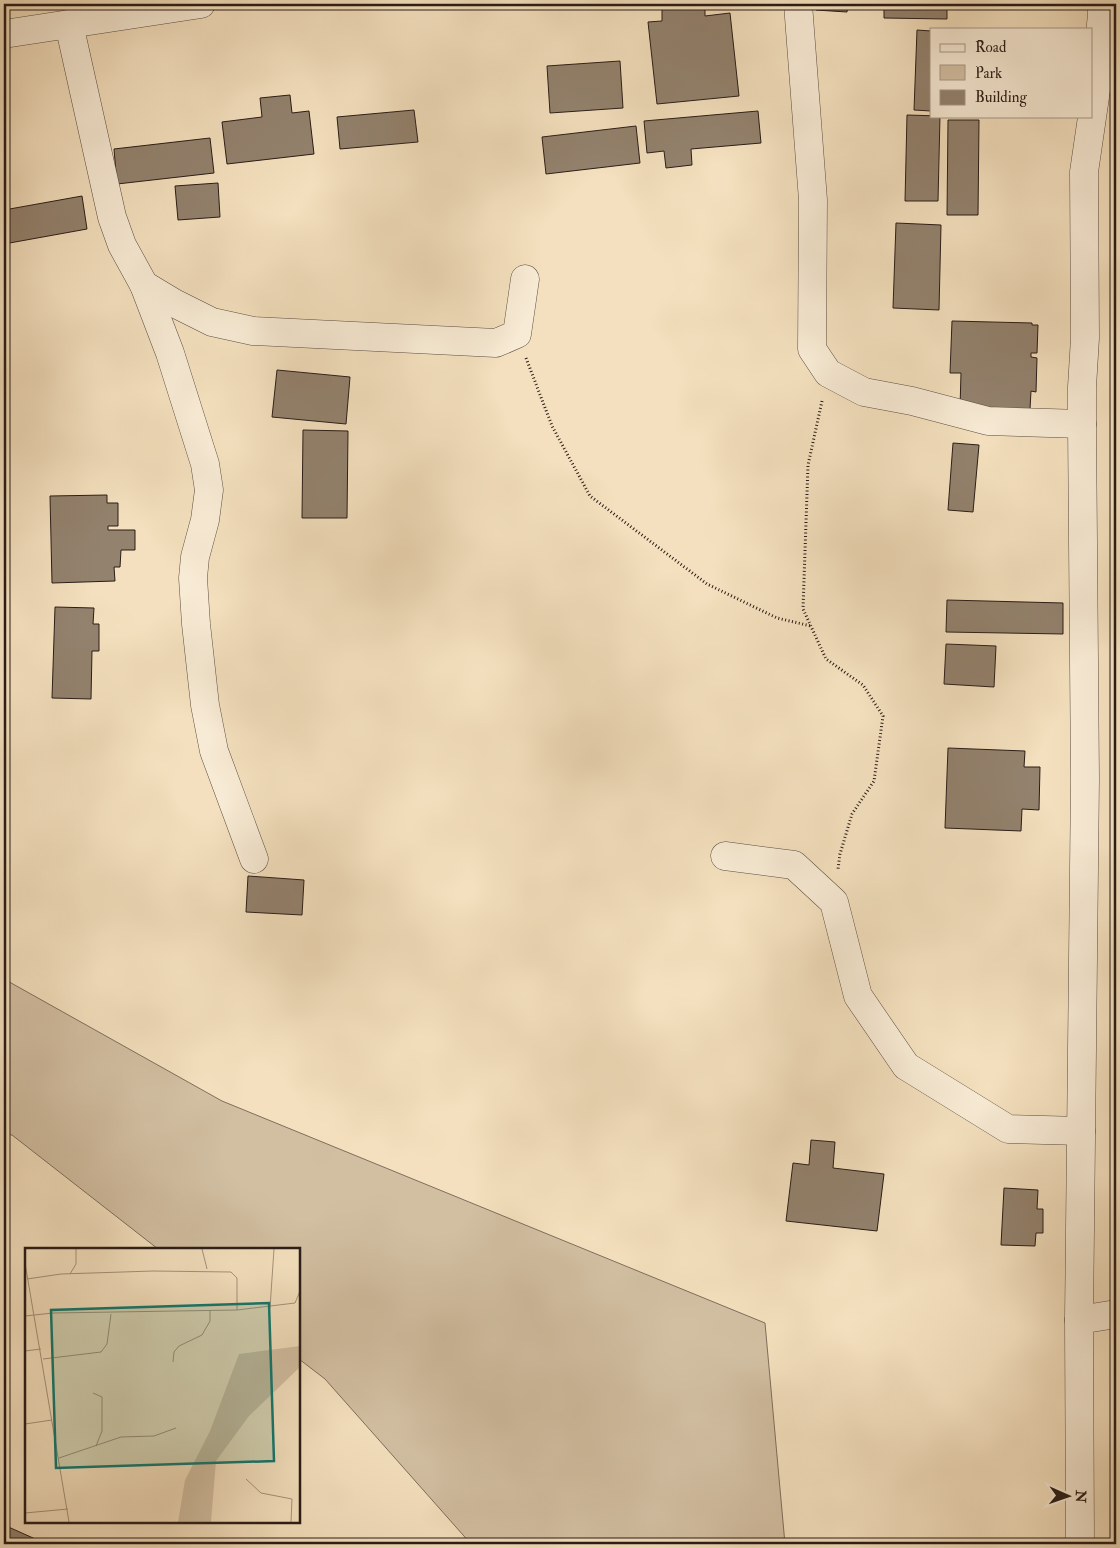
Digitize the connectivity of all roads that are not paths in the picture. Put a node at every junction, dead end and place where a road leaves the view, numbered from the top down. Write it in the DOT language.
graph roads {
  1 [pos="201,4"];
  2 [pos="798,4"];
  3 [pos="1102,4"];
  4 [pos="69,24"];
  5 [pos="4,34"];
  6 [pos="1092,117"];
  7 [pos="1092,118"];
  8 [pos="525,279"];
  9 [pos="144,285"];
  10 [pos="1082,424"];
  11 [pos="725,856"];
  12 [pos="254,859"];
  13 [pos="1081,1131"];
  14 [pos="1116,1314"];
  15 [pos="1079,1320"];
  16 [pos="1080,1544"];
  1 -- 4 [label="street"];
  2 -- 10 [label="street"];
  3 -- 6 [label="street"];
  4 -- 5 [label="street"];
  4 -- 9 [label="street"];
  7 -- 10 [label="street"];
  8 -- 9 [label="street"];
  9 -- 12 [label="street"];
  10 -- 13 [label="street"];
  11 -- 13 [label="street"];
  13 -- 15 [label="street"];
  14 -- 15 [label="street"];
  15 -- 16 [label="street"];
}
